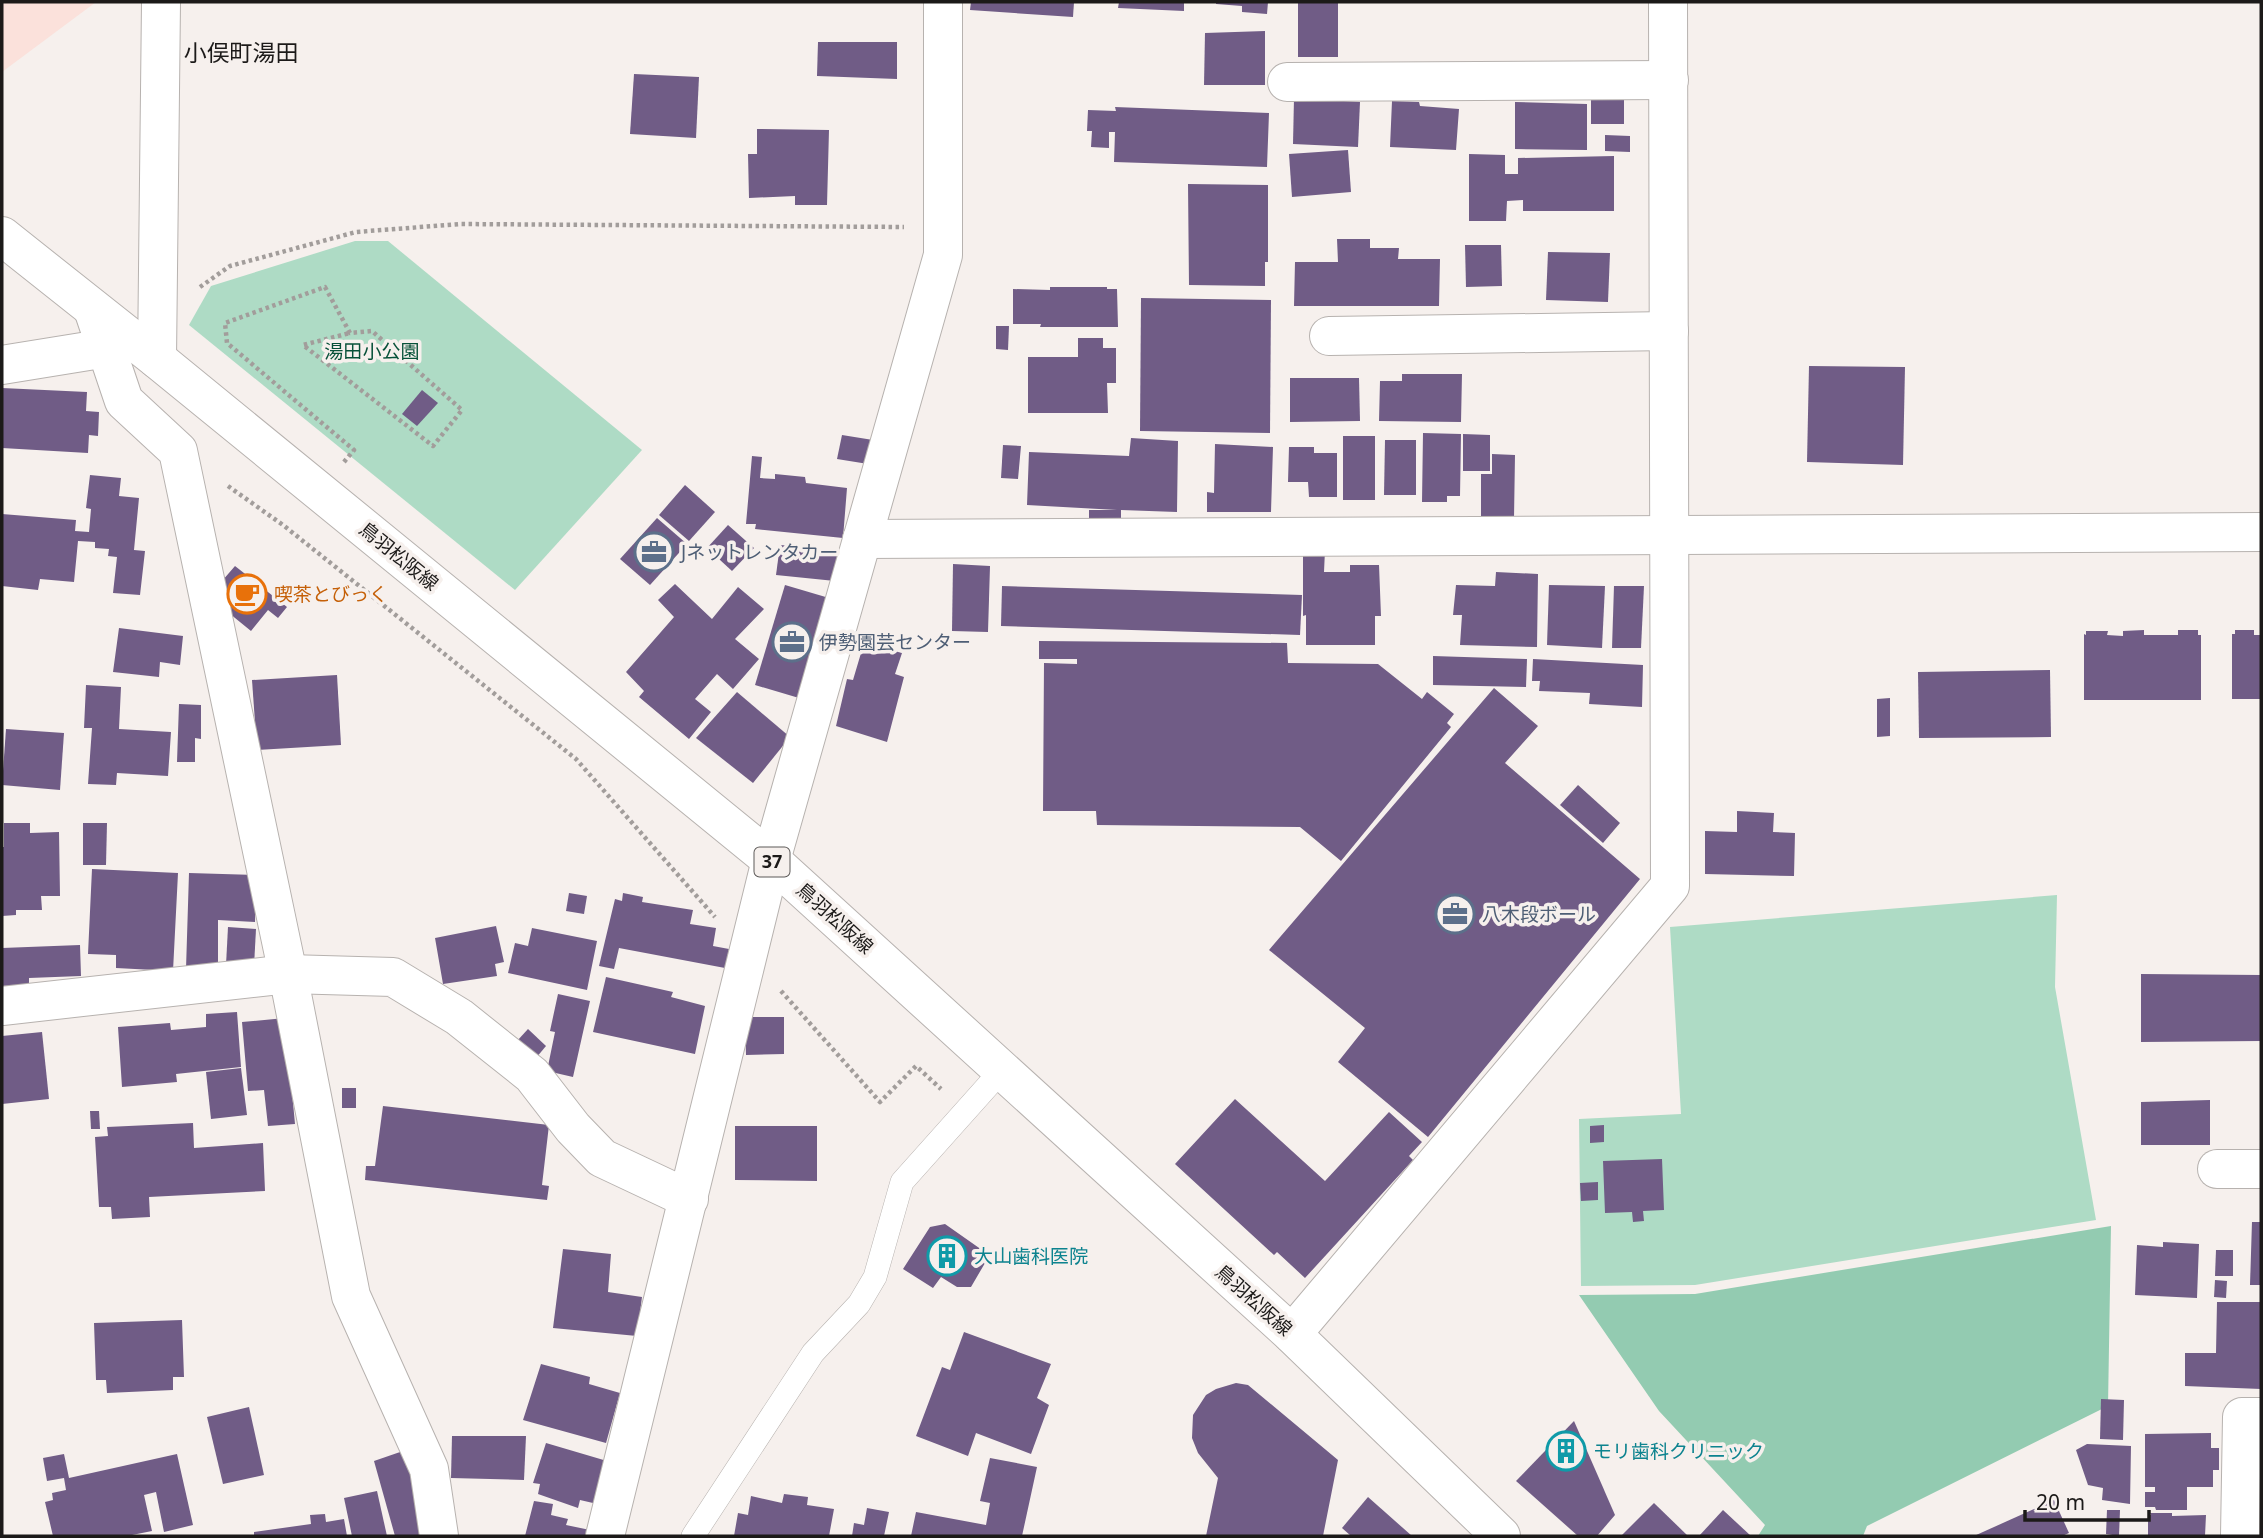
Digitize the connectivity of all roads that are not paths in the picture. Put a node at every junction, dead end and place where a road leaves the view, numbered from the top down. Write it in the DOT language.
graph roads {
  1 [pos="161,2"];
  2 [pos="943,2"];
  3 [pos="1668,2"];
  4 [pos="1669,80"];
  5 [pos="1287,82"];
  6 [pos="2,236"];
  7 [pos="93,309"];
  8 [pos="1669,331"];
  9 [pos="1329,336"];
  10 [pos="107,348"];
  11 [pos="158,359"];
  12 [pos="2,365"];
  13 [pos="2261,532"];
  14 [pos="1670,535"];
  15 [pos="862,539"];
  16 [pos="771,860"];
  17 [pos="288,974"];
  18 [pos="2,1006"];
  19 [pos="1002,1070"];
  20 [pos="2217,1169"];
  21 [pos="2261,1169"];
  22 [pos="689,1199"];
  23 [pos="1292,1334"];
  24 [pos="2261,1417"];
  25 [pos="439,1536"];
  26 [pos="606,1536"];
  27 [pos="693,1536"];
  28 [pos="1501,1536"];
  29 [pos="2240,1536"];
  1 -- 11 [label="street"];
  2 -- 15 [label="street"];
  3 -- 4 [label="street"];
  4 -- 5 [label="street"];
  4 -- 8 [label="street"];
  6 -- 7 [label="street, 鳥羽松阪線 / 37"];
  7 -- 10 [label="street"];
  7 -- 11 [label="street, 鳥羽松阪線 / 37"];
  8 -- 9 [label="street"];
  8 -- 14 [label="street"];
  10 -- 12 [label="street"];
  10 -- 17 [label="street"];
  11 -- 16 [label="street, 鳥羽松阪線 / 37"];
  13 -- 14 [label="street"];
  14 -- 15 [label="street"];
  14 -- 23 [label="street"];
  15 -- 16 [label="street"];
  16 -- 19 [label="street, 鳥羽松阪線 / 37"];
  16 -- 22 [label="street"];
  17 -- 18 [label="street"];
  17 -- 22 [label="street"];
  17 -- 25 [label="street"];
  19 -- 23 [label="street, 鳥羽松阪線 / 37"];
  19 -- 27 [label="lane"];
  20 -- 21 [label="street"];
  22 -- 26 [label="street"];
  23 -- 28 [label="street, 鳥羽松阪線 / 37"];
  24 -- 29 [label="street"];
}
